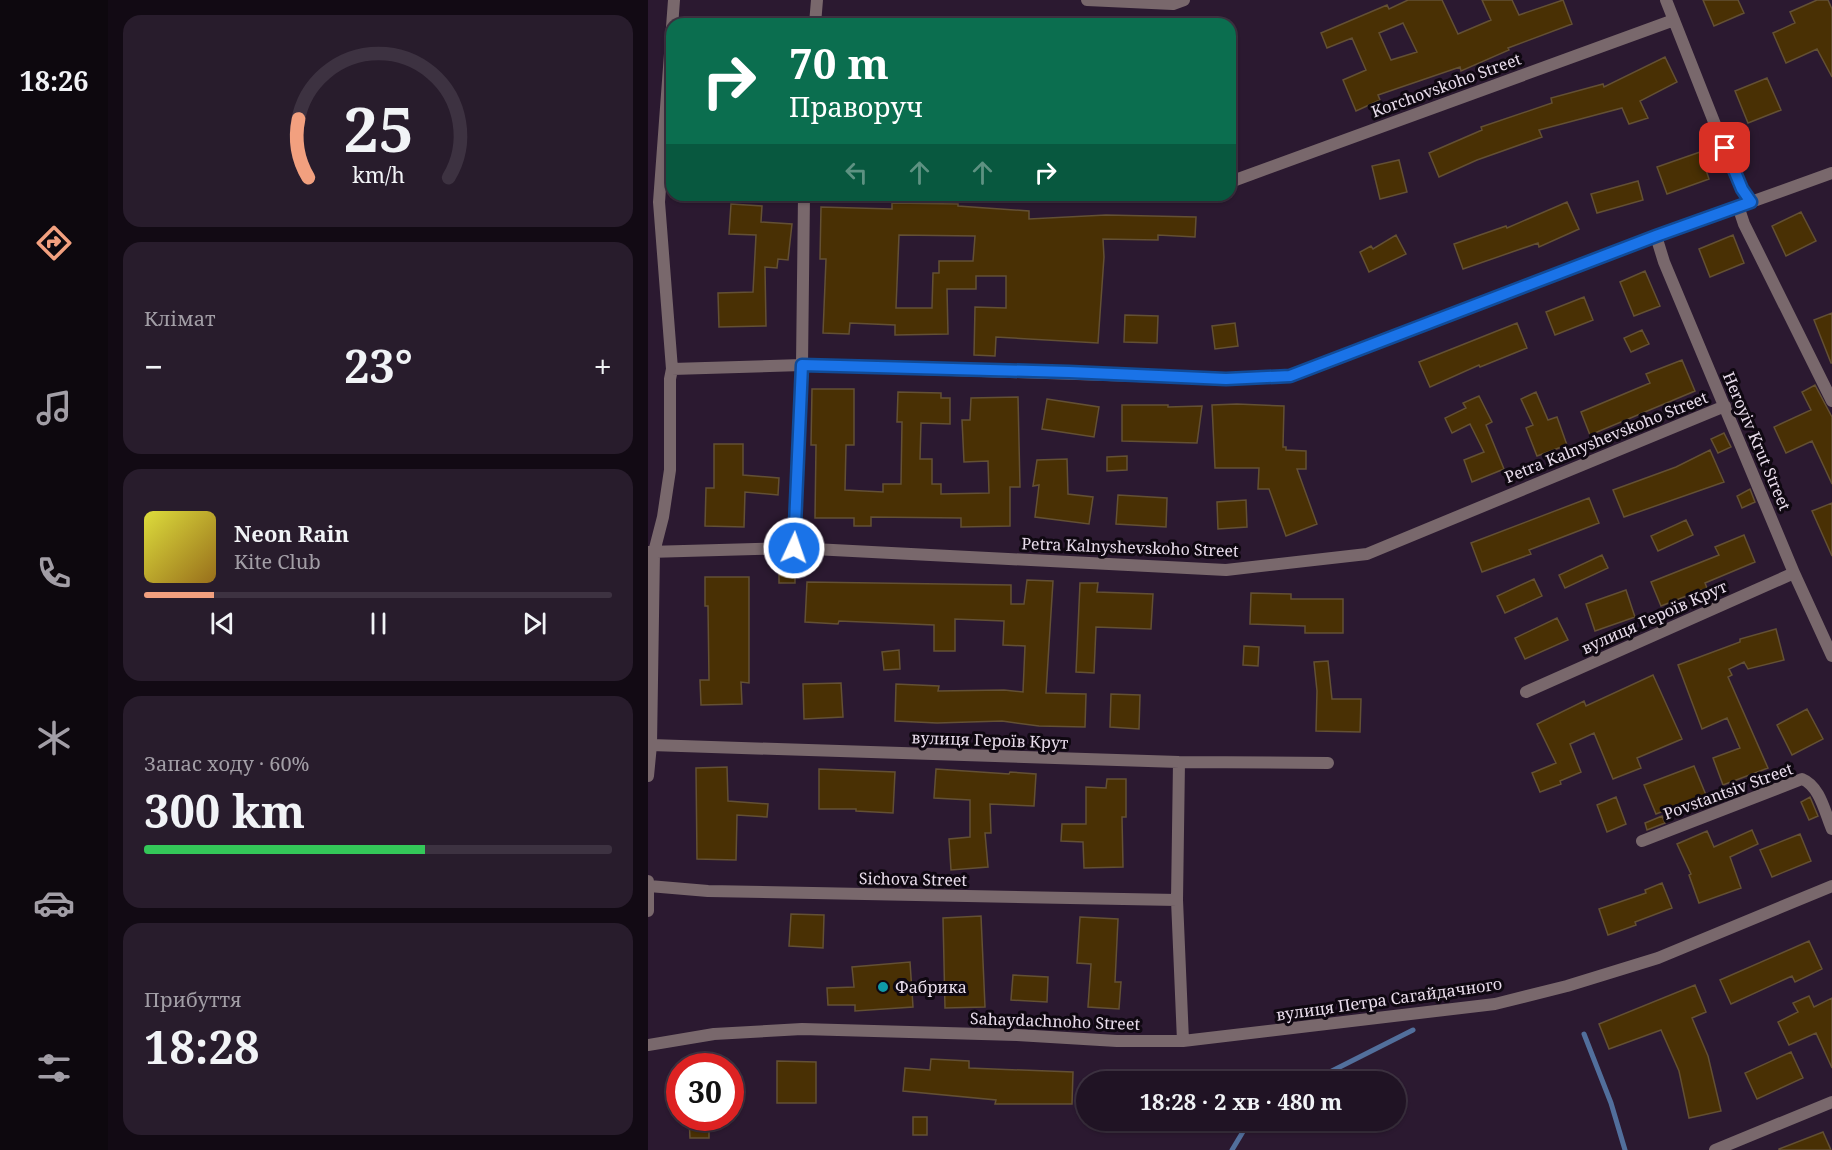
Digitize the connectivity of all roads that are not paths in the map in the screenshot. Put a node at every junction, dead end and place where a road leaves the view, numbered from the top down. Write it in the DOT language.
graph roads {
  1 [pos="674,0"];
  2 [pos="817,0"];
  3 [pos="1087,0"];
  4 [pos="1184,0"];
  5 [pos="1666,0"];
  6 [pos="673,18"];
  7 [pos="816,18"];
  8 [pos="1674,20"];
  9 [pos="666,170"];
  10 [pos="1832,172"];
  11 [pos="1236,180"];
  12 [pos="804,201"];
  13 [pos="1751,202"];
  14 [pos="1738,206"];
  15 [pos="1656,236"];
  16 [pos="802,365"];
  17 [pos="672,369"];
  18 [pos="1832,401"];
  19 [pos="1725,406"];
  20 [pos="794,548"];
  21 [pos="651,552"];
  22 [pos="1794,573"];
  23 [pos="1832,656"];
  24 [pos="1526,692"];
  25 [pos="651,745"];
  26 [pos="1179,762"];
  27 [pos="1328,763"];
  28 [pos="648,776"];
  29 [pos="1832,829"];
  30 [pos="1642,841"];
  31 [pos="648,881"];
  32 [pos="649,886"];
  33 [pos="1832,886"];
  34 [pos="1177,900"];
  35 [pos="648,911"];
  36 [pos="1183,1041"];
  37 [pos="648,1045"];
  38 [pos="1832,1102"];
  39 [pos="1715,1150"];
  1 -- 6 [label="street"];
  2 -- 7 [label="street"];
  3 -- 4 [label="street"];
  5 -- 8 [label="street"];
  8 -- 11 [label="street, Korchovskoho Street"];
  8 -- 13 [label="street"];
  9 -- 17 [label="street"];
  10 -- 13 [label="street"];
  12 -- 16 [label="street"];
  13 -- 14 [label="street"];
  14 -- 15 [label="street"];
  14 -- 18 [label="street"];
  15 -- 16 [label="street"];
  15 -- 19 [label="street, Heroyiv Krut Street"];
  16 -- 17 [label="street"];
  16 -- 20 [label="street"];
  17 -- 21 [label="street"];
  19 -- 20 [label="street, Petra Kalnyshevskoho Street"];
  19 -- 22 [label="street, Heroyiv Krut Street"];
  20 -- 21 [label="street, Petra Kalnyshevskoho Street"];
  21 -- 25 [label="street"];
  22 -- 23 [label="street, Heroyiv Krut Street"];
  22 -- 24 [label="street, вулиця Героїв Крут"];
  25 -- 26 [label="street, вулиця Героїв Крут"];
  25 -- 28 [label="street"];
  26 -- 27 [label="street, вулиця Героїв Крут"];
  26 -- 34 [label="street"];
  29 -- 30 [label="street, Povstantsiv Street"];
  31 -- 32 [label="street"];
  32 -- 34 [label="street, Sichova Street"];
  32 -- 35 [label="street"];
  33 -- 36 [label="street, вулиця Петра Сагайдачного"];
  34 -- 36 [label="street"];
  36 -- 37 [label="street, Sahaydachnoho Street"];
  38 -- 39 [label="street"];
}
